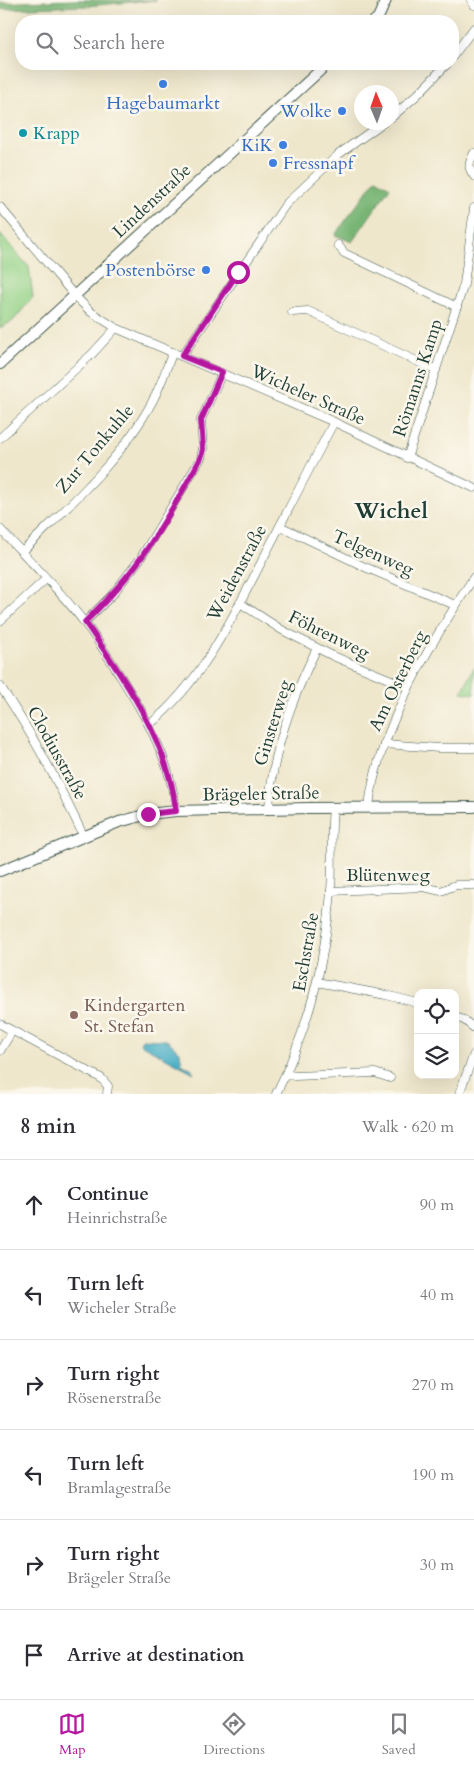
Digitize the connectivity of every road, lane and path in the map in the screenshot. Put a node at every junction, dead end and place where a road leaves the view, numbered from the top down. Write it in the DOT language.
graph roads {
  1 [pos="386,0"];
  2 [pos="471,0"];
  3 [pos="474,5"];
  4 [pos="379,15"];
  5 [pos="474,28"];
  6 [pos="459,48"];
  7 [pos="320,70"];
  8 [pos="441,70"];
  9 [pos="399,111"];
  10 [pos="373,130"];
  11 [pos="474,153"];
  12 [pos="474,176"];
  13 [pos="0,208"];
  14 [pos="474,208"];
  15 [pos="338,245"];
  16 [pos="74,295"];
  17 [pos="457,307"];
  18 [pos="292,312"];
  19 [pos="116,328"];
  20 [pos="172,352"];
  21 [pos="182,356"];
  22 [pos="0,364"];
  23 [pos="436,370"];
  24 [pos="222,372"];
  25 [pos="334,422"];
  26 [pos="0,438"];
  27 [pos="407,458"];
  28 [pos="474,488"];
  29 [pos="280,526"];
  30 [pos="0,529"];
  31 [pos="22,552"];
  32 [pos="46,579"];
  33 [pos="472,582"];
  34 [pos="240,603"];
  35 [pos="455,605"];
  36 [pos="0,621"];
  37 [pos="85,622"];
  38 [pos="316,648"];
  39 [pos="0,686"];
  40 [pos="408,687"];
  41 [pos="149,725"];
  42 [pos="384,744"];
  43 [pos="474,748"];
  44 [pos="474,807"];
  45 [pos="333,808"];
  46 [pos="369,808"];
  47 [pos="269,810"];
  48 [pos="176,811"];
  49 [pos="84,837"];
  50 [pos="0,871"];
  51 [pos="474,885"];
  52 [pos="331,891"];
  53 [pos="317,982"];
  54 [pos="414,1002"];
  55 [pos="459,1018"];
  56 [pos="0,1024"];
  57 [pos="474,1028"];
  58 [pos="12,1031"];
  59 [pos="0,1051"];
  60 [pos="474,1054"];
  61 [pos="286,1074"];
  62 [pos="390,1078"];
  63 [pos="108,1090"];
  64 [pos="276,1094"];
  65 [pos="460,1094"];
  1 -- 4 [label="street"];
  2 -- 3 [label="street"];
  5 -- 6 [label="street"];
  7 -- 16 [label="street, Lindenstraße"];
  8 -- 9 [label="street"];
  10 -- 21 [label="street"];
  11 -- 12 [label="street"];
  13 -- 16 [label="street, Wicheler Straße"];
  14 -- 17 [label="street, Römanns Kamp"];
  15 -- 17 [label="street, Römanns Kamp"];
  16 -- 19 [label="street, Wicheler Straße"];
  16 -- 22 [label="street, Lindenstraße"];
  17 -- 23 [label="street, Römanns Kamp"];
  18 -- 23 [label="street"];
  19 -- 20 [label="street, Wicheler Straße"];
  19 -- 26 [label="street"];
  20 -- 21 [label="street, Wicheler Straße"];
  20 -- 31 [label="street, Zur Tonkuhle"];
  21 -- 24 [label="street, Wicheler Straße"];
  23 -- 27 [label="street, Römanns Kamp"];
  24 -- 25 [label="street, Wicheler Straße"];
  24 -- 37 [label="street"];
  25 -- 27 [label="street, Wicheler Straße"];
  25 -- 29 [label="street, Weidenstraße"];
  27 -- 28 [label="street, Wicheler Straße"];
  29 -- 34 [label="street, Weidenstraße"];
  29 -- 35 [label="street, Telgenweg"];
  30 -- 31 [label="street"];
  31 -- 32 [label="street"];
  32 -- 36 [label="street"];
  32 -- 37 [label="street"];
  33 -- 35 [label="street, Am Osterberg"];
  34 -- 38 [label="street, Föhrenweg"];
  34 -- 41 [label="street, Weidenstraße"];
  35 -- 40 [label="street, Am Osterberg"];
  37 -- 41 [label="street"];
  38 -- 40 [label="street, Föhrenweg"];
  38 -- 47 [label="street, Ginsterweg"];
  39 -- 49 [label="street, Clodiusstraße"];
  40 -- 42 [label="street, Am Osterberg"];
  41 -- 48 [label="street"];
  42 -- 43 [label="street"];
  42 -- 46 [label="street, Am Osterberg"];
  44 -- 46 [label="street, Brägeler Straße"];
  45 -- 46 [label="street, Brägeler Straße"];
  45 -- 47 [label="street, Brägeler Straße"];
  45 -- 52 [label="street, Eschstraße"];
  47 -- 48 [label="street, Brägeler Straße"];
  48 -- 49 [label="street, Brägeler Straße"];
  49 -- 50 [label="street, Brägeler Straße"];
  51 -- 52 [label="street, Blütenweg"];
  52 -- 53 [label="street, Eschstraße"];
  53 -- 54 [label="street"];
  53 -- 61 [label="street, Eschstraße"];
  55 -- 57 [label="street"];
  56 -- 58 [label="street"];
  58 -- 59 [label="street"];
  58 -- 63 [label="street"];
  60 -- 65 [label="street"];
  61 -- 62 [label="street"];
  61 -- 64 [label="street, Eschstraße"];
}
